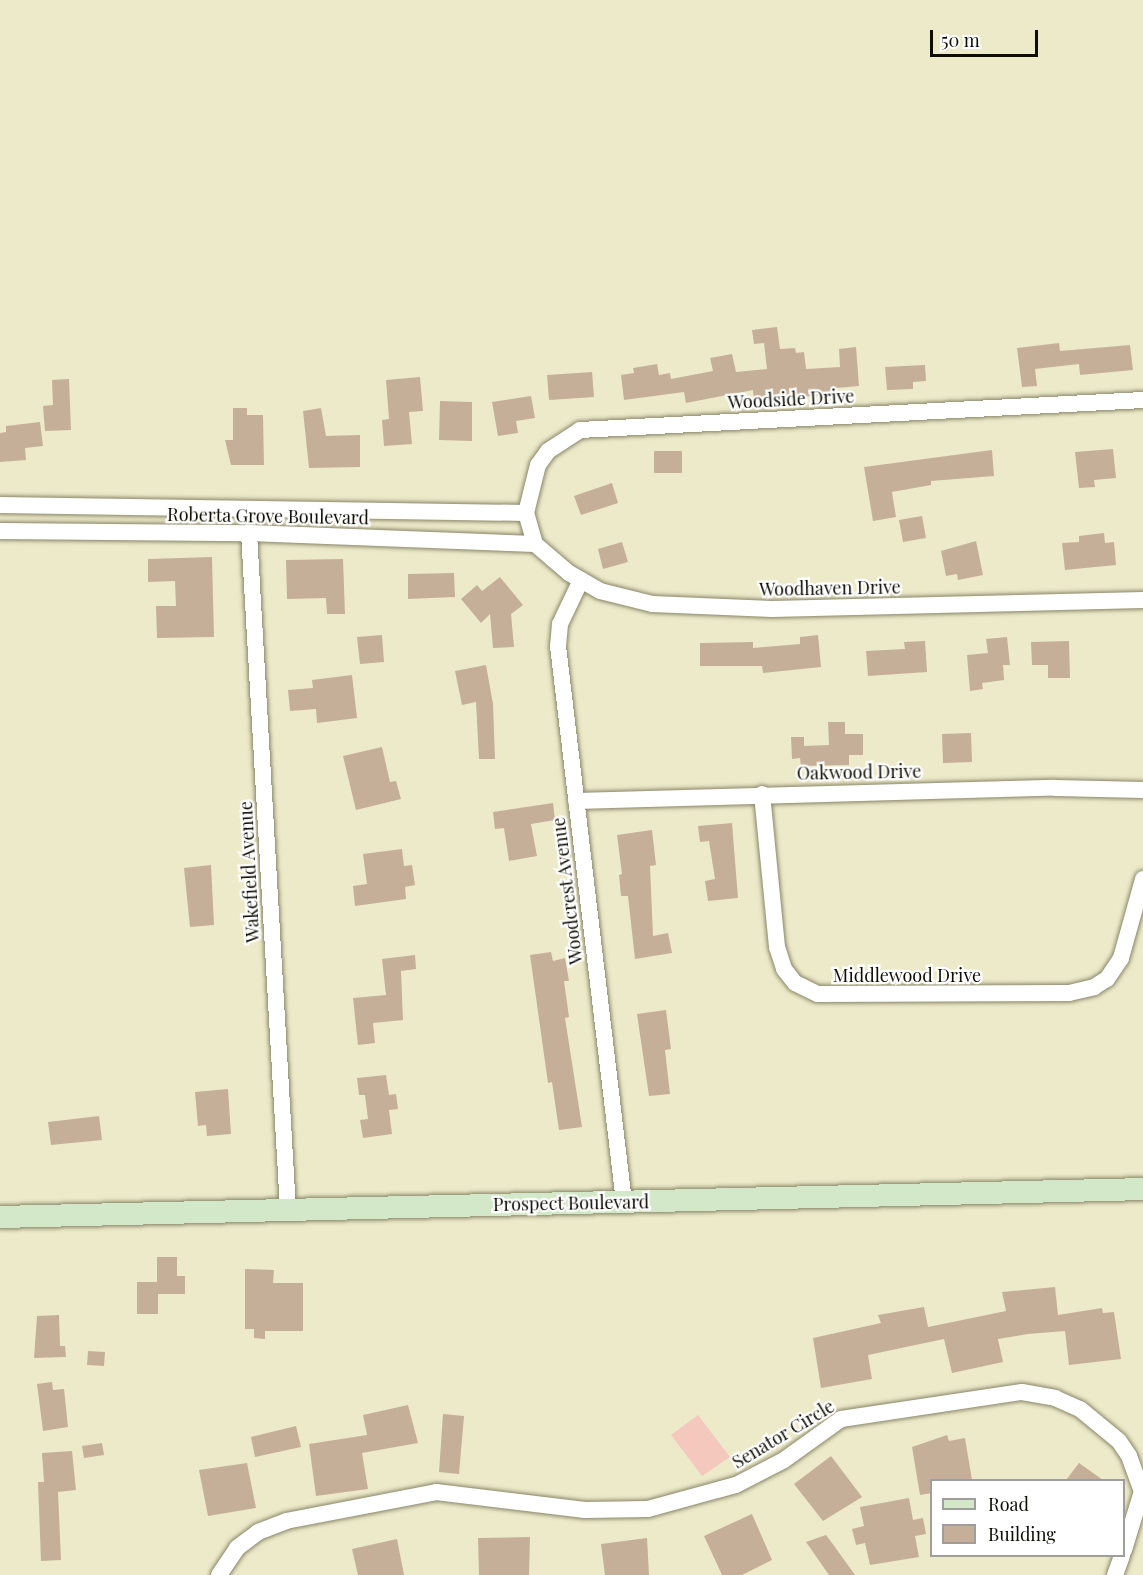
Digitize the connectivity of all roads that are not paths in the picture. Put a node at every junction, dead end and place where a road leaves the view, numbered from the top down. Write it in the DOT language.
graph roads {
  1 [pos="1143,400"];
  2 [pos="0,505"];
  3 [pos="526,513"];
  4 [pos="0,531"];
  5 [pos="249,533"];
  6 [pos="535,544"];
  7 [pos="581,580"];
  8 [pos="1143,600"];
  9 [pos="1143,790"];
  10 [pos="762,794"];
  11 [pos="576,801"];
  12 [pos="1143,879"];
  13 [pos="1143,1190"];
  14 [pos="624,1202"];
  15 [pos="288,1210"];
  16 [pos="0,1217"];
  17 [pos="1125,1547"];
  18 [pos="1122,1557"];
  19 [pos="219,1575"];
  20 [pos="1115,1575"];
  1 -- 3 [label="street, Woodside Drive"];
  2 -- 3 [label="street, Roberta Grove Boulevard"];
  3 -- 6 [label="street"];
  4 -- 5 [label="street, Roberta Grove Boulevard"];
  5 -- 6 [label="street, Roberta Grove Boulevard"];
  5 -- 15 [label="street, Wakefield Avenue"];
  6 -- 7 [label="street, Woodhaven Drive"];
  7 -- 8 [label="street, Woodhaven Drive"];
  7 -- 11 [label="street, Woodcrest Avenue"];
  9 -- 10 [label="street, Oakwood Drive"];
  10 -- 11 [label="street, Oakwood Drive"];
  10 -- 12 [label="street, Middlewood Drive"];
  11 -- 14 [label="street, Woodcrest Avenue"];
  13 -- 14 [label="main road, Prospect Boulevard"];
  14 -- 15 [label="main road, Prospect Boulevard"];
  15 -- 16 [label="main road, Prospect Boulevard"];
  17 -- 19 [label="street, Senator Circle"];
  18 -- 20 [label="street"];
}
